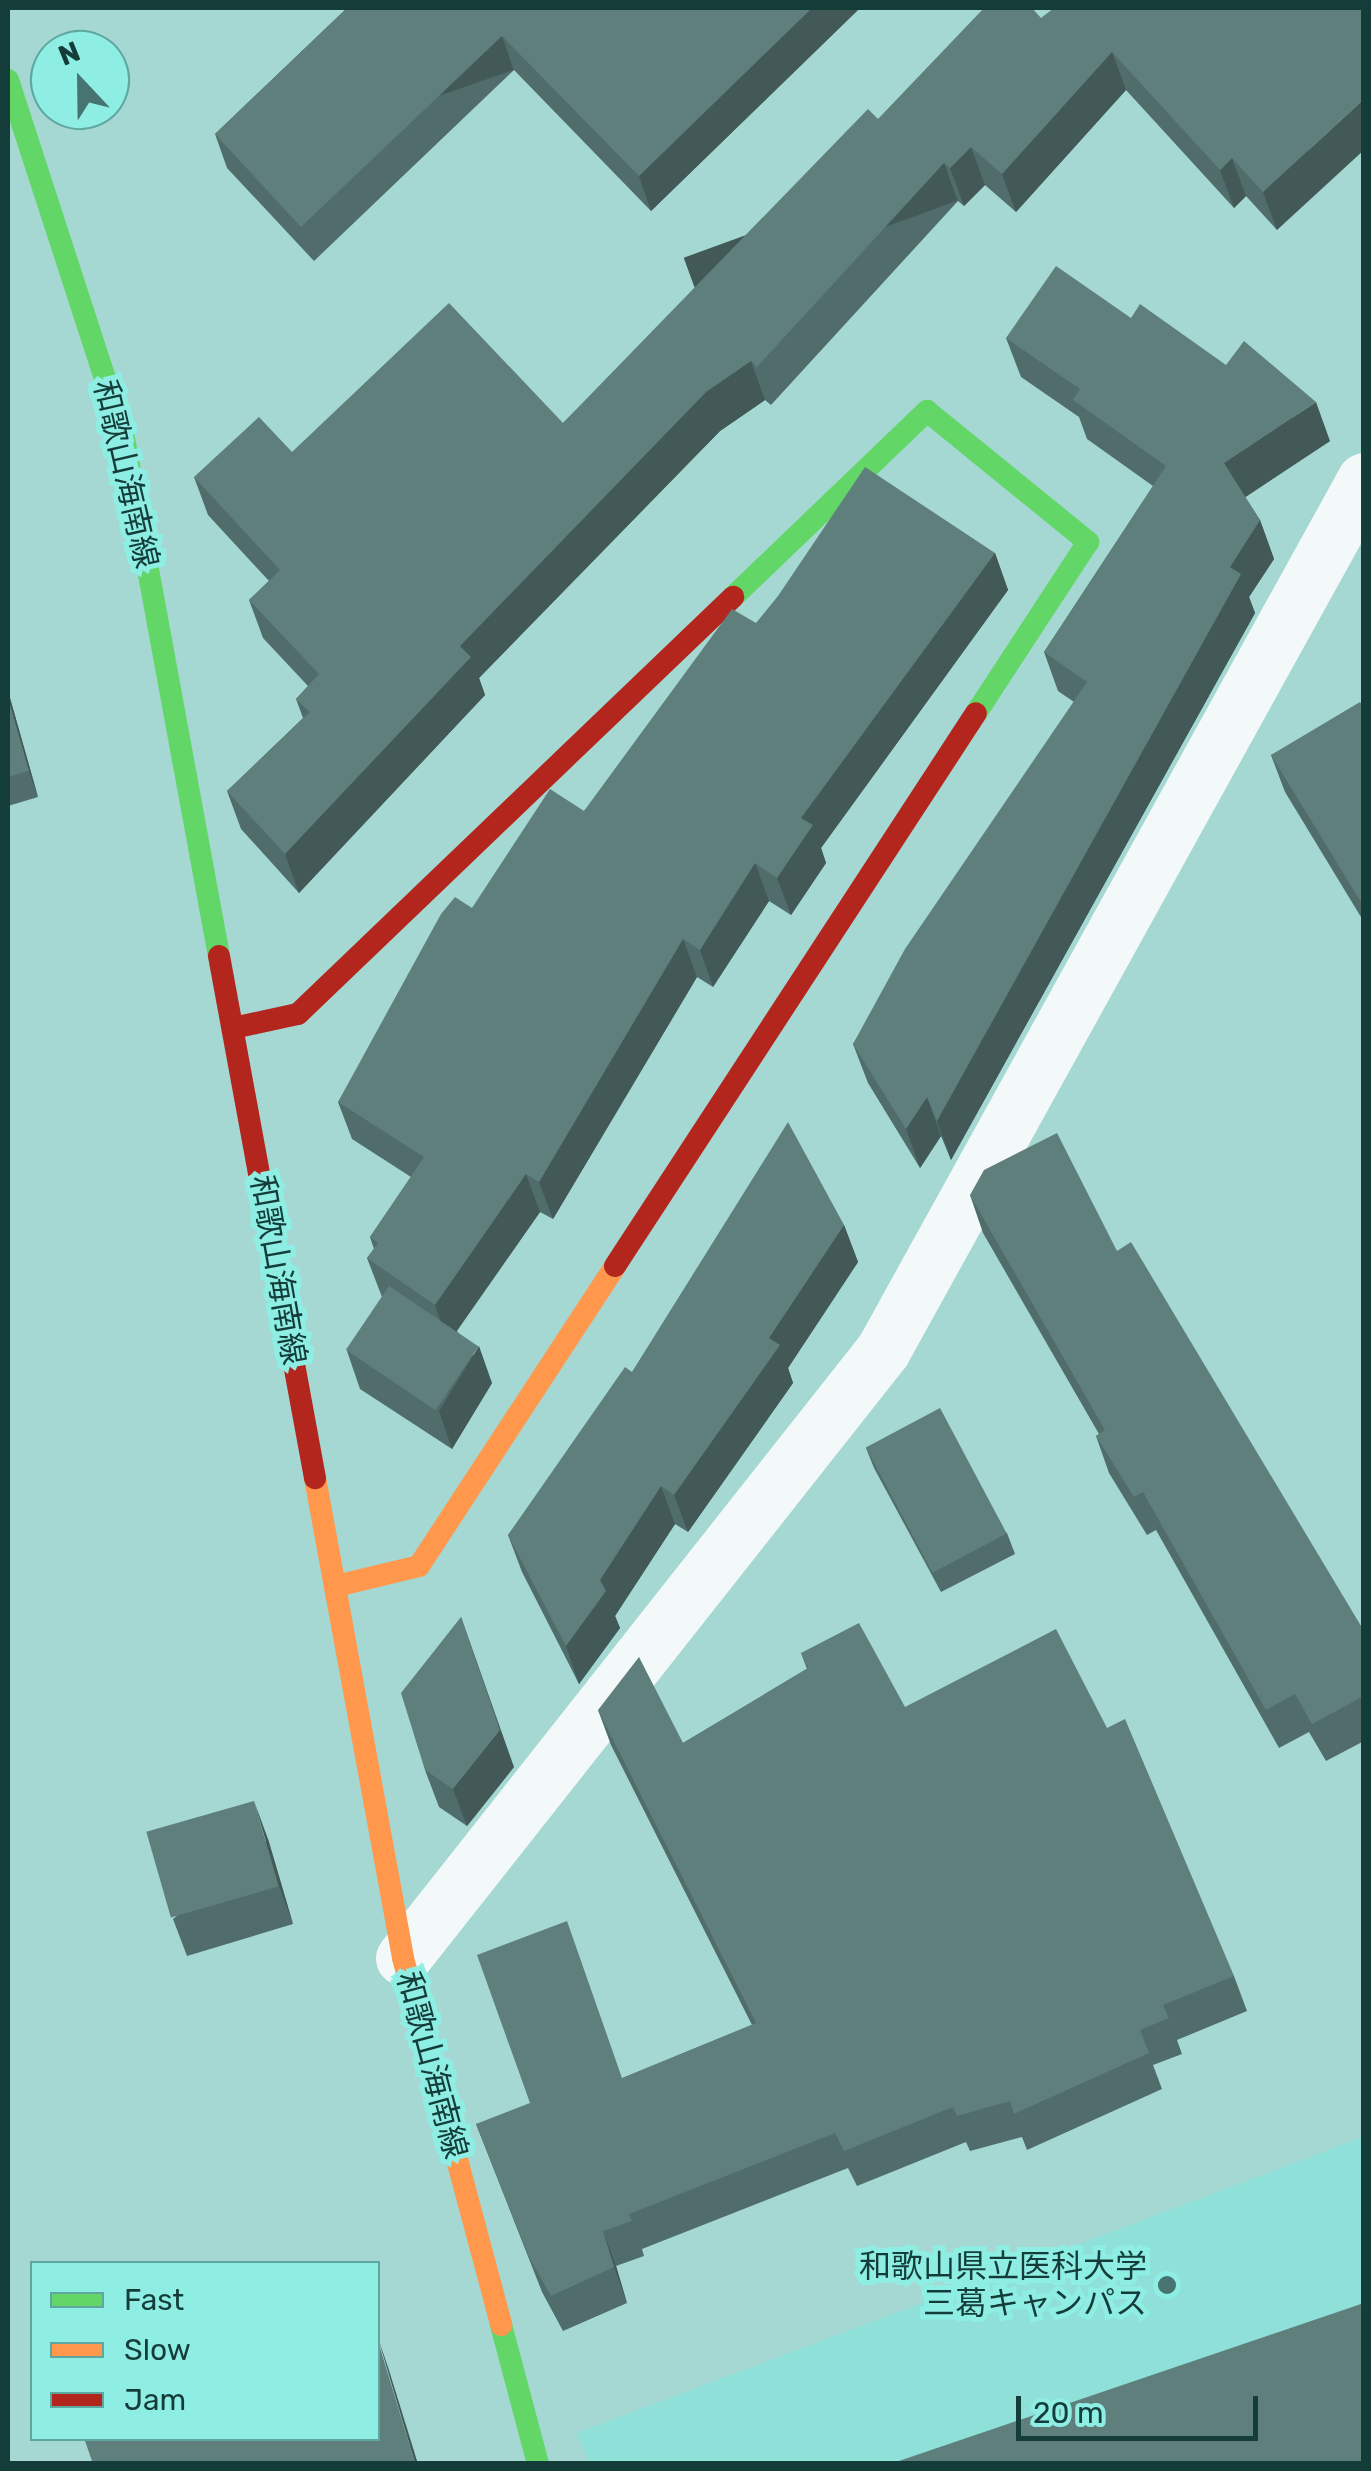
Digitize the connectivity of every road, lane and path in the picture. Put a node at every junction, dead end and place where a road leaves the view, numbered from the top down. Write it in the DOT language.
graph roads {
  1 [pos="8,80"];
  2 [pos="1364,480"];
  3 [pos="233,1028"];
  4 [pos="336,1586"];
  5 [pos="403,1958"];
  6 [pos="538,2464"];
  1 -- 3 [label="main road, 和歌山海南線"];
  2 -- 5 [label="street"];
  3 -- 4 [label="main road, 和歌山海南線"];
  3 -- 4 [label="main road"];
  4 -- 5 [label="main road, 和歌山海南線"];
  5 -- 6 [label="main road, 和歌山海南線"];
}
